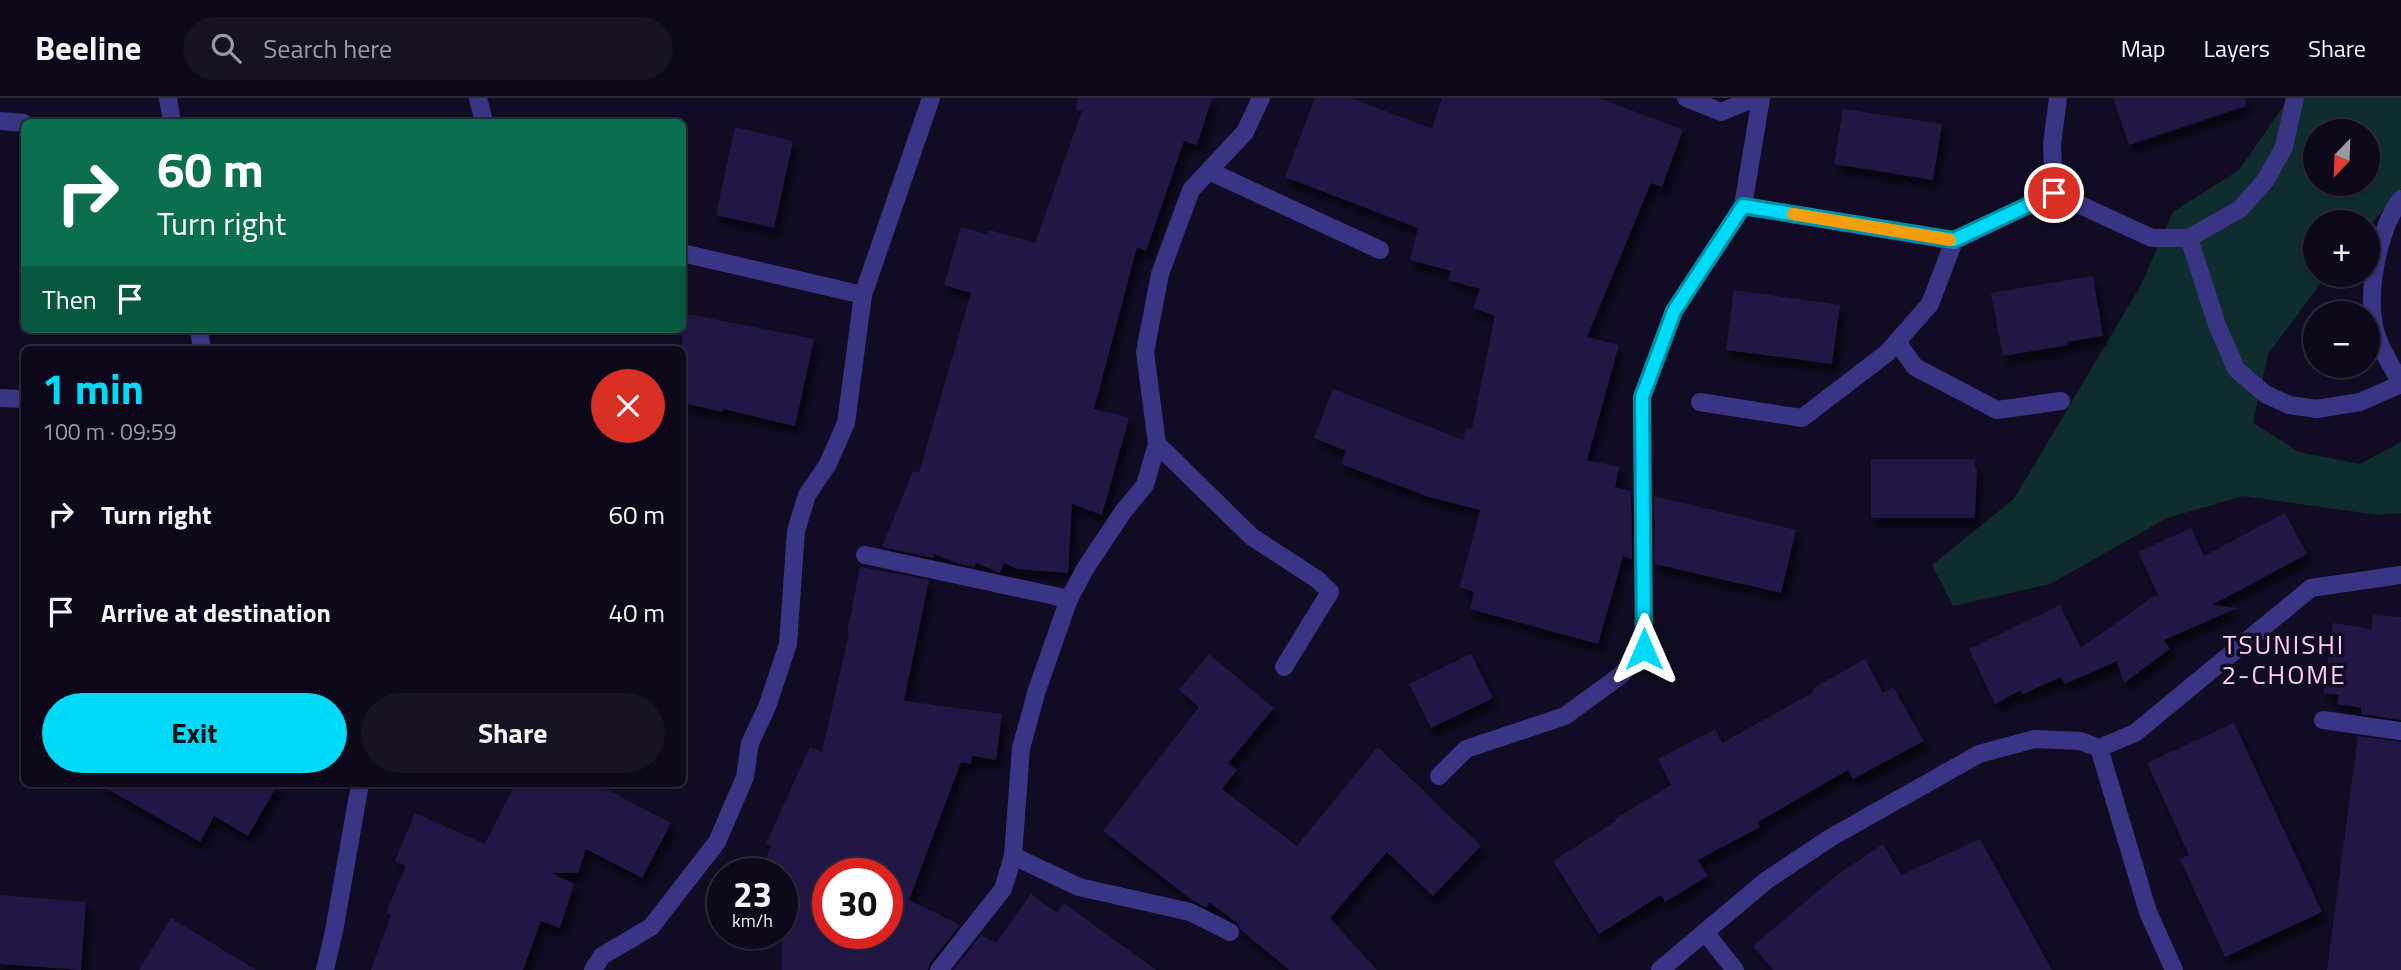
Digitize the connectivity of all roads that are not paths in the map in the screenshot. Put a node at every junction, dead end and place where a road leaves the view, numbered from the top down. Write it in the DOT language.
graph roads {
  1 [pos="168,98"];
  2 [pos="478,98"];
  3 [pos="931,98"];
  4 [pos="1261,98"];
  5 [pos="1686,98"];
  6 [pos="1755,98"];
  7 [pos="1761,98"];
  8 [pos="2057,98"];
  9 [pos="2295,98"];
  10 [pos="172,119"];
  11 [pos="483,119"];
  12 [pos="0,121"];
  13 [pos="21,123"];
  14 [pos="1209,171"];
  15 [pos="2054,193"];
  16 [pos="2401,199"];
  17 [pos="1743,206"];
  18 [pos="2189,238"];
  19 [pos="1954,240"];
  20 [pos="1380,250"];
  21 [pos="686,254"];
  22 [pos="863,295"];
  23 [pos="1897,342"];
  24 [pos="2401,384"];
  25 [pos="0,398"];
  26 [pos="21,399"];
  27 [pos="2061,401"];
  28 [pos="1700,402"];
  29 [pos="1157,444"];
  30 [pos="865,555"];
  31 [pos="2401,575"];
  32 [pos="1069,599"];
  33 [pos="1284,667"];
  34 [pos="2323,720"];
  35 [pos="2401,731"];
  36 [pos="2099,748"];
  37 [pos="1439,776"];
  38 [pos="359,787"];
  39 [pos="1013,856"];
  40 [pos="1230,932"];
  41 [pos="1705,932"];
  42 [pos="325,970"];
  43 [pos="593,970"];
  44 [pos="939,970"];
  45 [pos="1660,970"];
  46 [pos="1735,970"];
  47 [pos="2174,970"];
  1 -- 10 [label="street"];
  2 -- 11 [label="street"];
  3 -- 22 [label="street"];
  4 -- 14 [label="street"];
  5 -- 6 [label="street"];
  7 -- 17 [label="street"];
  8 -- 15 [label="street"];
  9 -- 18 [label="street"];
  12 -- 13 [label="street"];
  14 -- 20 [label="street"];
  14 -- 29 [label="street"];
  15 -- 18 [label="street"];
  15 -- 19 [label="street"];
  16 -- 24 [label="street"];
  17 -- 19 [label="street"];
  17 -- 37 [label="street"];
  18 -- 24 [label="street"];
  19 -- 23 [label="street"];
  21 -- 22 [label="street"];
  22 -- 43 [label="street"];
  23 -- 27 [label="street"];
  23 -- 28 [label="street"];
  25 -- 26 [label="street"];
  29 -- 32 [label="street"];
  29 -- 33 [label="street"];
  30 -- 32 [label="street"];
  31 -- 36 [label="street"];
  32 -- 39 [label="street"];
  34 -- 35 [label="street"];
  36 -- 41 [label="street"];
  36 -- 47 [label="street"];
  38 -- 42 [label="street"];
  39 -- 40 [label="street"];
  39 -- 44 [label="street"];
  41 -- 45 [label="street"];
  41 -- 46 [label="street"];
}
